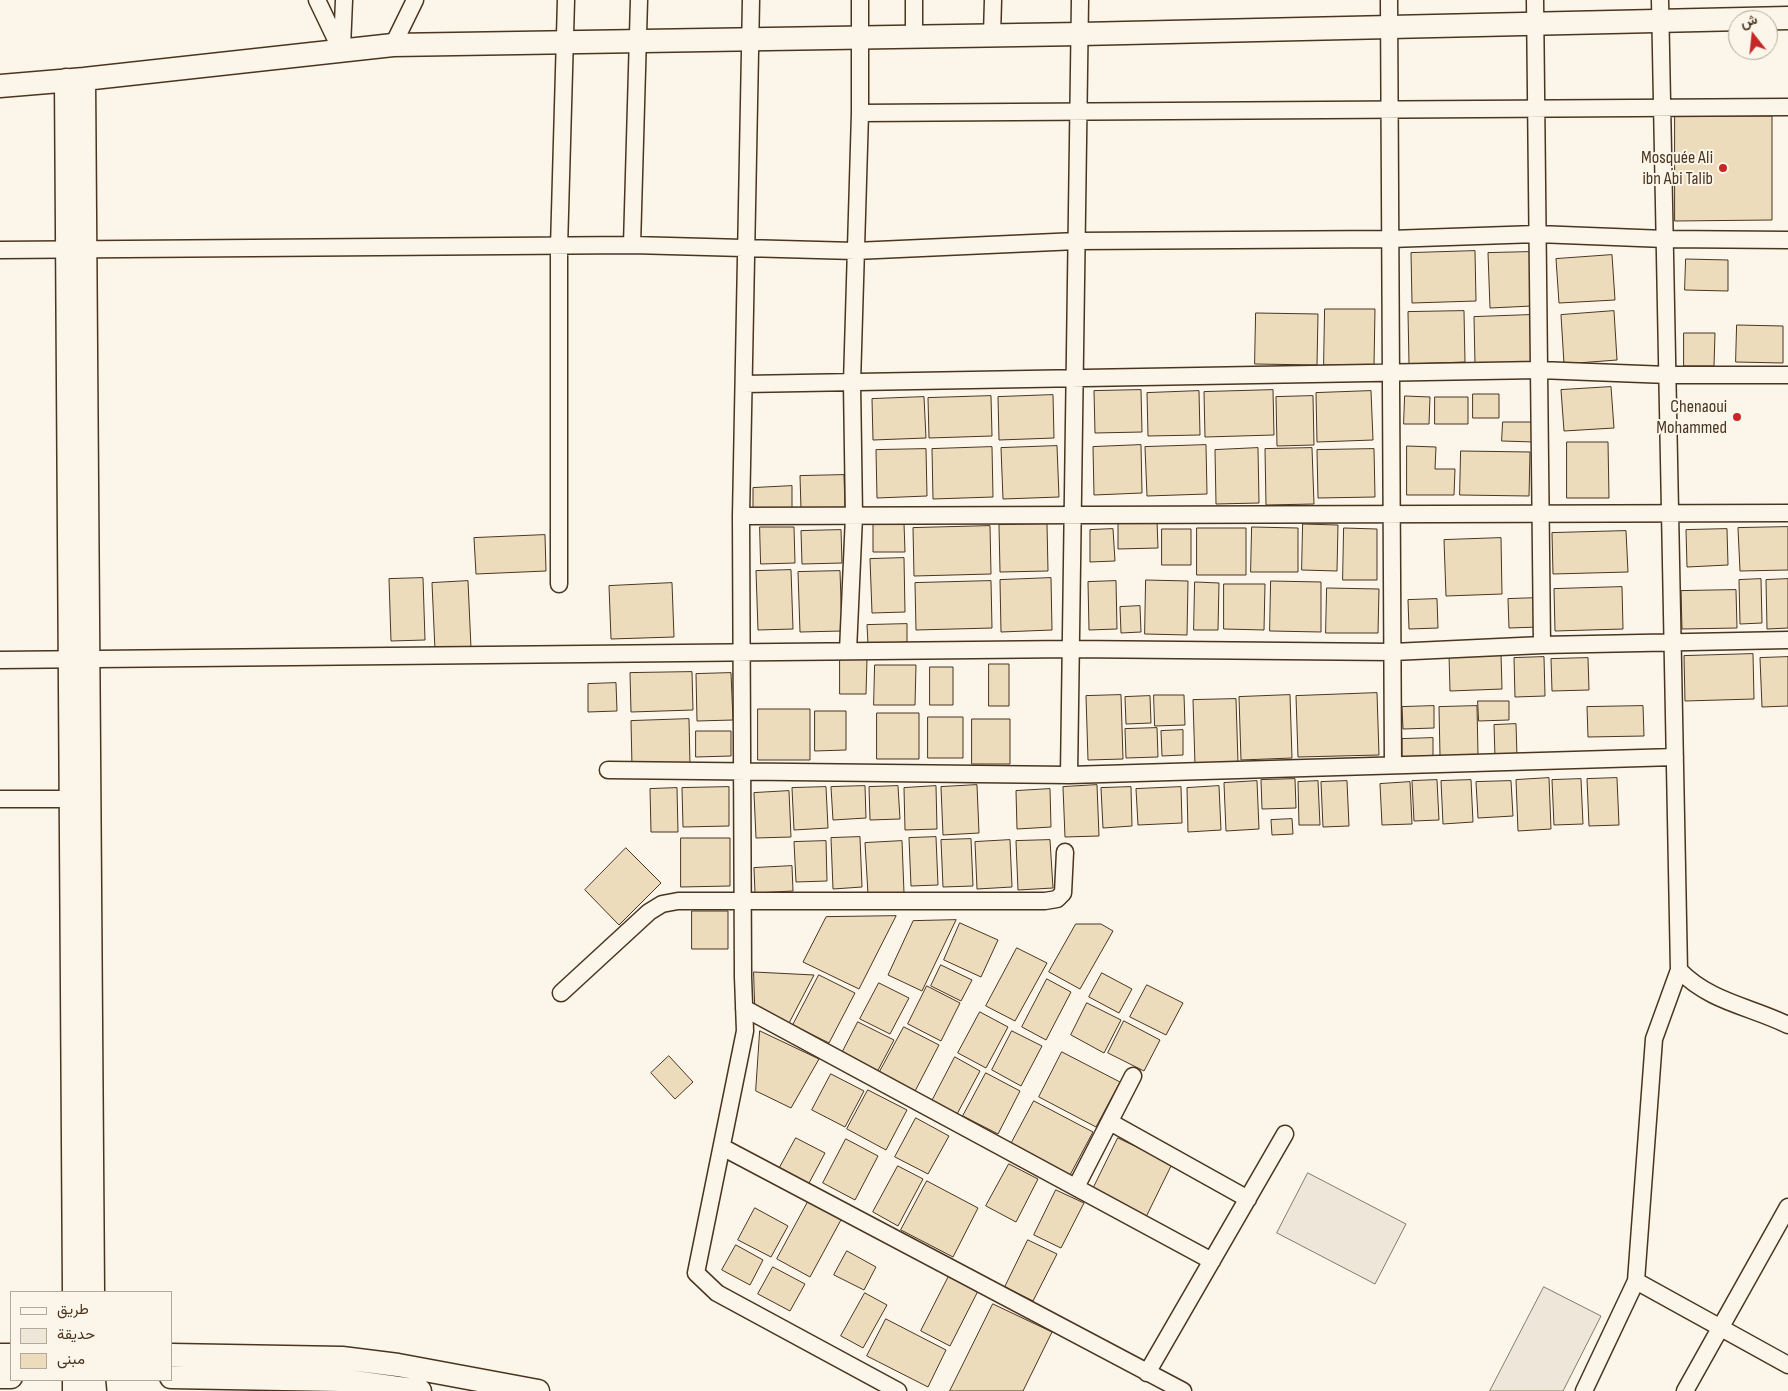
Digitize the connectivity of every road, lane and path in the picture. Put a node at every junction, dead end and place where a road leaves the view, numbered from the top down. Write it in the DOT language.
graph roads {
  1 [pos="317,0"];
  2 [pos="344,0"];
  3 [pos="414,0"];
  4 [pos="566,0"];
  5 [pos="639,0"];
  6 [pos="751,0"];
  7 [pos="860,0"];
  8 [pos="914,0"];
  9 [pos="993,0"];
  10 [pos="1080,0"];
  11 [pos="1389,0"];
  12 [pos="1535,0"];
  13 [pos="1661,10"];
  14 [pos="1788,18"];
  15 [pos="1535,24"];
  16 [pos="1389,27"];
  17 [pos="1081,34"];
  18 [pos="992,35"];
  19 [pos="914,36"];
  20 [pos="859,37"];
  21 [pos="750,39"];
  22 [pos="638,41"];
  23 [pos="564,42"];
  24 [pos="393,45"];
  25 [pos="341,50"];
  26 [pos="75,80"];
  27 [pos="0,86"];
  28 [pos="1662,106"];
  29 [pos="1536,107"];
  30 [pos="1788,107"];
  31 [pos="1389,108"];
  32 [pos="1080,111"];
  33 [pos="860,113"];
  34 [pos="1537,234"];
  35 [pos="1390,239"];
  36 [pos="1665,239"];
  37 [pos="1788,240"];
  38 [pos="1077,241"];
  39 [pos="632,246"];
  40 [pos="559,248"];
  41 [pos="745,248"];
  42 [pos="76,249"];
  43 [pos="0,250"];
  44 [pos="855,251"];
  45 [pos="1538,370"];
  46 [pos="1391,374"];
  47 [pos="1788,374"];
  48 [pos="1668,375"];
  49 [pos="1075,379"];
  50 [pos="852,382"];
  51 [pos="744,384"];
  52 [pos="1670,513"];
  53 [pos="1788,513"];
  54 [pos="1392,514"];
  55 [pos="1540,514"];
  56 [pos="1073,515"];
  57 [pos="741,516"];
  58 [pos="854,516"];
  59 [pos="559,584"];
  60 [pos="1788,640"];
  61 [pos="1673,643"];
  62 [pos="1542,645"];
  63 [pos="1071,649"];
  64 [pos="848,651"];
  65 [pos="740,652"];
  66 [pos="1393,652"];
  67 [pos="79,659"];
  68 [pos="0,660"];
  69 [pos="1675,757"];
  70 [pos="1393,765"];
  71 [pos="608,770"];
  72 [pos="743,773"];
  73 [pos="1069,775"];
  74 [pos="0,799"];
  75 [pos="70,800"];
  76 [pos="1065,852"];
  77 [pos="743,900"];
  78 [pos="1679,970"];
  79 [pos="561,993"];
  80 [pos="744,1008"];
  81 [pos="1788,1025"];
  82 [pos="1133,1076"];
  83 [pos="1110,1122"];
  84 [pos="1285,1134"];
  85 [pos="722,1147"];
  86 [pos="1076,1187"];
  87 [pos="1248,1198"];
  88 [pos="1788,1206"];
  89 [pos="1212,1261"];
  90 [pos="1636,1281"];
  91 [pos="74,1291"];
  92 [pos="93,1291"];
  93 [pos="1721,1329"];
  94 [pos="172,1354"];
  95 [pos="1788,1365"];
  96 [pos="1147,1374"];
  97 [pos="172,1377"];
  98 [pos="420,1391"];
  99 [pos="538,1391"];
  100 [pos="898,1391"];
  101 [pos="1182,1391"];
  102 [pos="1584,1391"];
  103 [pos="1685,1391"];
  1 -- 25 [label="street"];
  2 -- 25 [label="street"];
  3 -- 24 [label="street"];
  4 -- 23 [label="street"];
  5 -- 22 [label="street"];
  6 -- 21 [label="street"];
  7 -- 20 [label="street"];
  8 -- 19 [label="street"];
  9 -- 18 [label="street"];
  10 -- 17 [label="street"];
  11 -- 16 [label="street"];
  12 -- 15 [label="street"];
  13 -- 14 [label="street"];
  13 -- 15 [label="street"];
  13 -- 28 [label="street"];
  15 -- 16 [label="street"];
  15 -- 29 [label="street"];
  16 -- 17 [label="street"];
  16 -- 31 [label="street"];
  17 -- 18 [label="street"];
  17 -- 32 [label="street"];
  18 -- 19 [label="street"];
  19 -- 20 [label="street"];
  20 -- 21 [label="street"];
  20 -- 33 [label="street"];
  21 -- 22 [label="street"];
  21 -- 41 [label="street"];
  22 -- 23 [label="street"];
  22 -- 39 [label="street"];
  23 -- 24 [label="street"];
  23 -- 40 [label="street"];
  24 -- 25 [label="street"];
  25 -- 26 [label="street"];
  26 -- 27 [label="street"];
  26 -- 42 [label="street"];
  28 -- 29 [label="street"];
  28 -- 30 [label="street"];
  28 -- 36 [label="street"];
  29 -- 31 [label="street"];
  29 -- 34 [label="street"];
  31 -- 32 [label="street"];
  31 -- 35 [label="street"];
  32 -- 33 [label="street"];
  32 -- 38 [label="street"];
  33 -- 44 [label="street"];
  34 -- 35 [label="street"];
  34 -- 36 [label="street"];
  34 -- 45 [label="street"];
  35 -- 38 [label="street"];
  35 -- 46 [label="street"];
  36 -- 37 [label="street"];
  36 -- 48 [label="street"];
  38 -- 44 [label="street"];
  38 -- 49 [label="street"];
  39 -- 40 [label="street"];
  39 -- 41 [label="street"];
  40 -- 42 [label="street"];
  40 -- 59 [label="street"];
  41 -- 44 [label="street"];
  41 -- 51 [label="street"];
  42 -- 43 [label="street"];
  42 -- 67 [label="street"];
  44 -- 50 [label="street"];
  45 -- 46 [label="street"];
  45 -- 48 [label="street"];
  45 -- 55 [label="street"];
  46 -- 49 [label="street"];
  46 -- 54 [label="street"];
  47 -- 48 [label="street"];
  48 -- 52 [label="street"];
  49 -- 50 [label="street"];
  49 -- 56 [label="street"];
  50 -- 51 [label="street"];
  50 -- 58 [label="street"];
  51 -- 57 [label="street"];
  52 -- 53 [label="street"];
  52 -- 55 [label="street"];
  52 -- 61 [label="street"];
  54 -- 55 [label="street"];
  54 -- 56 [label="street"];
  54 -- 66 [label="street"];
  55 -- 62 [label="street"];
  56 -- 58 [label="street"];
  56 -- 63 [label="street"];
  57 -- 58 [label="street"];
  57 -- 65 [label="street"];
  58 -- 64 [label="street"];
  60 -- 61 [label="street"];
  61 -- 62 [label="street"];
  61 -- 69 [label="street"];
  62 -- 66 [label="street"];
  63 -- 64 [label="street"];
  63 -- 66 [label="street"];
  63 -- 73 [label="street"];
  64 -- 65 [label="street"];
  65 -- 67 [label="street"];
  65 -- 72 [label="street"];
  66 -- 70 [label="street"];
  67 -- 68 [label="street"];
  67 -- 75 [label="street"];
  67 -- 92 [label="street"];
  69 -- 70 [label="street"];
  69 -- 78 [label="street"];
  70 -- 73 [label="street"];
  71 -- 72 [label="street"];
  72 -- 73 [label="street"];
  72 -- 77 [label="street"];
  74 -- 75 [label="street"];
  75 -- 91 [label="street"];
  76 -- 77 [label="street"];
  77 -- 79 [label="street"];
  77 -- 80 [label="street"];
  78 -- 81 [label="street"];
  78 -- 90 [label="street"];
  80 -- 85 [label="street"];
  80 -- 86 [label="street"];
  82 -- 83 [label="street"];
  83 -- 86 [label="street"];
  83 -- 87 [label="street"];
  84 -- 87 [label="street"];
  85 -- 96 [label="street"];
  85 -- 100 [label="street"];
  86 -- 89 [label="street"];
  87 -- 89 [label="street"];
  88 -- 93 [label="street"];
  89 -- 96 [label="street"];
  90 -- 93 [label="street"];
  90 -- 102 [label="street"];
  93 -- 95 [label="street"];
  93 -- 103 [label="street"];
  94 -- 99 [label="street"];
  96 -- 101 [label="street"];
  97 -- 98 [label="street"];
}
